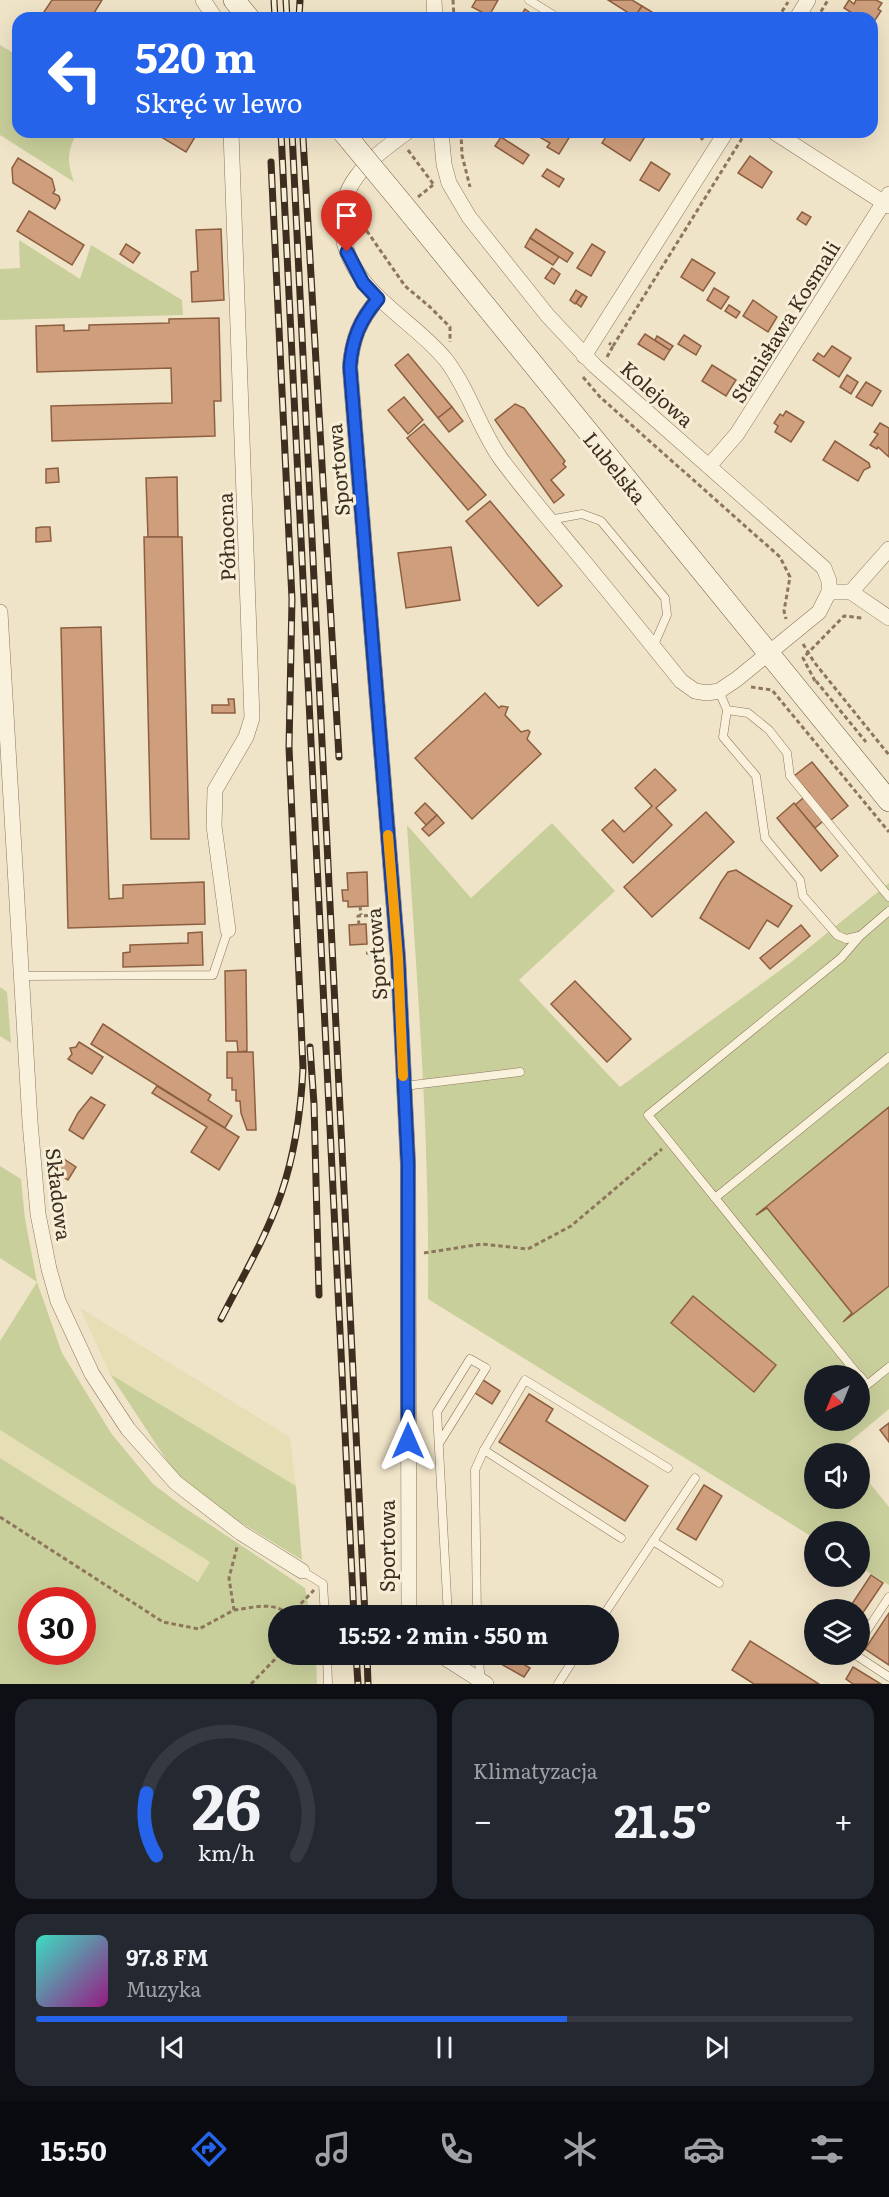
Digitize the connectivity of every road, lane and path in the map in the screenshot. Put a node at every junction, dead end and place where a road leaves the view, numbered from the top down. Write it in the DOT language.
graph roads {
  1 [pos="234,0"];
  2 [pos="529,0"];
  3 [pos="244,12"];
  4 [pos="548,12"];
  5 [pos="231,138"];
  6 [pos="349,138"];
  7 [pos="400,138"];
  8 [pos="405,138"];
  9 [pos="442,138"];
  10 [pos="461,138"];
  11 [pos="722,138"];
  12 [pos="742,138"];
  13 [pos="784,138"];
  14 [pos="473,196"];
  15 [pos="407,201"];
  16 [pos="887,201"];
  17 [pos="342,220"];
  18 [pos="378,299"];
  19 [pos="597,335"];
  20 [pos="613,346"];
  21 [pos="450,348"];
  22 [pos="581,363"];
  23 [pos="609,365"];
  24 [pos="709,466"];
  25 [pos="549,520"];
  26 [pos="889,549"];
  27 [pos="829,592"];
  28 [pos="851,592"];
  29 [pos="865,611"];
  30 [pos="0,612"];
  31 [pos="889,618"];
  32 [pos="870,621"];
  33 [pos="794,633"];
  34 [pos="653,647"];
  35 [pos="808,652"];
  36 [pos="768,654"];
  37 [pos="737,679"];
  38 [pos="808,687"];
  39 [pos="719,691"];
  40 [pos="727,710"];
  41 [pos="867,744"];
  42 [pos="889,755"];
  43 [pos="889,801"];
  44 [pos="889,832"];
  45 [pos="889,897"];
  46 [pos="360,906"];
  47 [pos="889,910"];
  48 [pos="394,914"];
  49 [pos="361,915"];
  50 [pos="376,915"];
  51 [pos="359,925"];
  52 [pos="228,930"];
  53 [pos="860,936"];
  54 [pos="366,953"];
  55 [pos="22,976"];
  56 [pos="889,1056"];
  57 [pos="520,1072"];
  58 [pos="404,1086"];
  59 [pos="670,1142"];
  60 [pos="715,1198"];
  61 [pos="424,1253"];
  62 [pos="850,1365"];
  63 [pos="889,1367"];
  64 [pos="870,1383"];
  65 [pos="440,1442"];
  66 [pos="484,1450"];
  67 [pos="668,1468"];
  68 [pos="695,1478"];
  69 [pos="0,1517"];
  70 [pos="241,1533"];
  71 [pos="621,1539"];
  72 [pos="653,1541"];
  73 [pos="302,1571"];
  74 [pos="318,1580"];
  75 [pos="719,1583"];
  76 [pos="889,1597"];
  77 [pos="324,1605"];
  78 [pos="409,1605"];
  79 [pos="447,1605"];
  80 [pos="477,1605"];
  81 [pos="610,1605"];
  82 [pos="234,1610"];
  83 [pos="870,1626"];
  84 [pos="269,1665"];
  85 [pos="327,1665"];
  86 [pos="456,1665"];
  87 [pos="480,1665"];
  88 [pos="571,1665"];
  89 [pos="870,1665"];
  90 [pos="889,1677"];
  91 [pos="483,1683"];
  92 [pos="251,1684"];
  93 [pos="328,1684"];
  94 [pos="558,1684"];
  1 -- 3 [label="main road"];
  2 -- 4 [label="lane"];
  5 -- 52 [label="street, Północna"];
  6 -- 15 [label="main road, Lubelska, bridge"];
  7 -- 17 [label="street"];
  8 -- 15 [label="path"];
  9 -- 22 [label="street, Kolejowa"];
  10 -- 14 [label="path"];
  11 -- 19 [label="street"];
  12 -- 20 [label="path"];
  13 -- 16 [label="street"];
  15 -- 36 [label="main road, Lubelska"];
  16 -- 24 [label="street, Stanisława Kosmali"];
  17 -- 18 [label="street"];
  17 -- 21 [label="path"];
  18 -- 25 [label="street"];
  18 -- 48 [label="street, Sportowa"];
  19 -- 20 [label="path"];
  19 -- 22 [label="street"];
  20 -- 23 [label="path"];
  22 -- 24 [label="street, Kolejowa"];
  22 -- 33 [label="path"];
  24 -- 27 [label="street, Kolejowa"];
  25 -- 34 [label="street"];
  25 -- 34 [label="lane"];
  26 -- 28 [label="street"];
  27 -- 28 [label="street"];
  27 -- 33 [label="street"];
  28 -- 29 [label="street"];
  29 -- 31 [label="street"];
  29 -- 32 [label="path"];
  29 -- 35 [label="path"];
  30 -- 55 [label="street, Składowa"];
  33 -- 35 [label="path"];
  33 -- 36 [label="street"];
  34 -- 39 [label="street"];
  35 -- 38 [label="path"];
  35 -- 42 [label="path"];
  36 -- 37 [label="street"];
  36 -- 38 [label="main road, Lubelska"];
  37 -- 39 [label="street"];
  37 -- 44 [label="path"];
  38 -- 41 [label="path"];
  38 -- 43 [label="main road, Lubelska"];
  39 -- 40 [label="lane"];
  40 -- 45 [label="lane"];
  40 -- 53 [label="lane"];
  46 -- 49 [label="path"];
  47 -- 53 [label="lane"];
  48 -- 50 [label="path"];
  48 -- 58 [label="street, Sportowa"];
  49 -- 50 [label="path"];
  49 -- 51 [label="path"];
  50 -- 54 [label="path"];
  52 -- 55 [label="lane"];
  53 -- 59 [label="lane"];
  55 -- 70 [label="street, Składowa"];
  56 -- 60 [label="lane"];
  57 -- 58 [label="lane"];
  58 -- 78 [label="street, Sportowa"];
  59 -- 60 [label="lane"];
  59 -- 61 [label="path"];
  60 -- 62 [label="lane"];
  63 -- 64 [label="lane"];
  65 -- 65 [label="lane"];
  65 -- 79 [label="lane"];
  66 -- 67 [label="lane"];
  66 -- 71 [label="lane"];
  66 -- 80 [label="lane"];
  68 -- 72 [label="lane"];
  69 -- 82 [label="path"];
  70 -- 73 [label="street, Składowa"];
  70 -- 82 [label="path"];
  72 -- 75 [label="lane"];
  72 -- 81 [label="lane"];
  73 -- 74 [label="lane"];
  74 -- 77 [label="lane"];
  74 -- 82 [label="path"];
  76 -- 83 [label="lane"];
  84 -- 92 [label="path"];
  85 -- 93 [label="lane"];
  86 -- 91 [label="street"];
  87 -- 91 [label="lane"];
  88 -- 94 [label="lane"];
  89 -- 90 [label="lane"];
}
